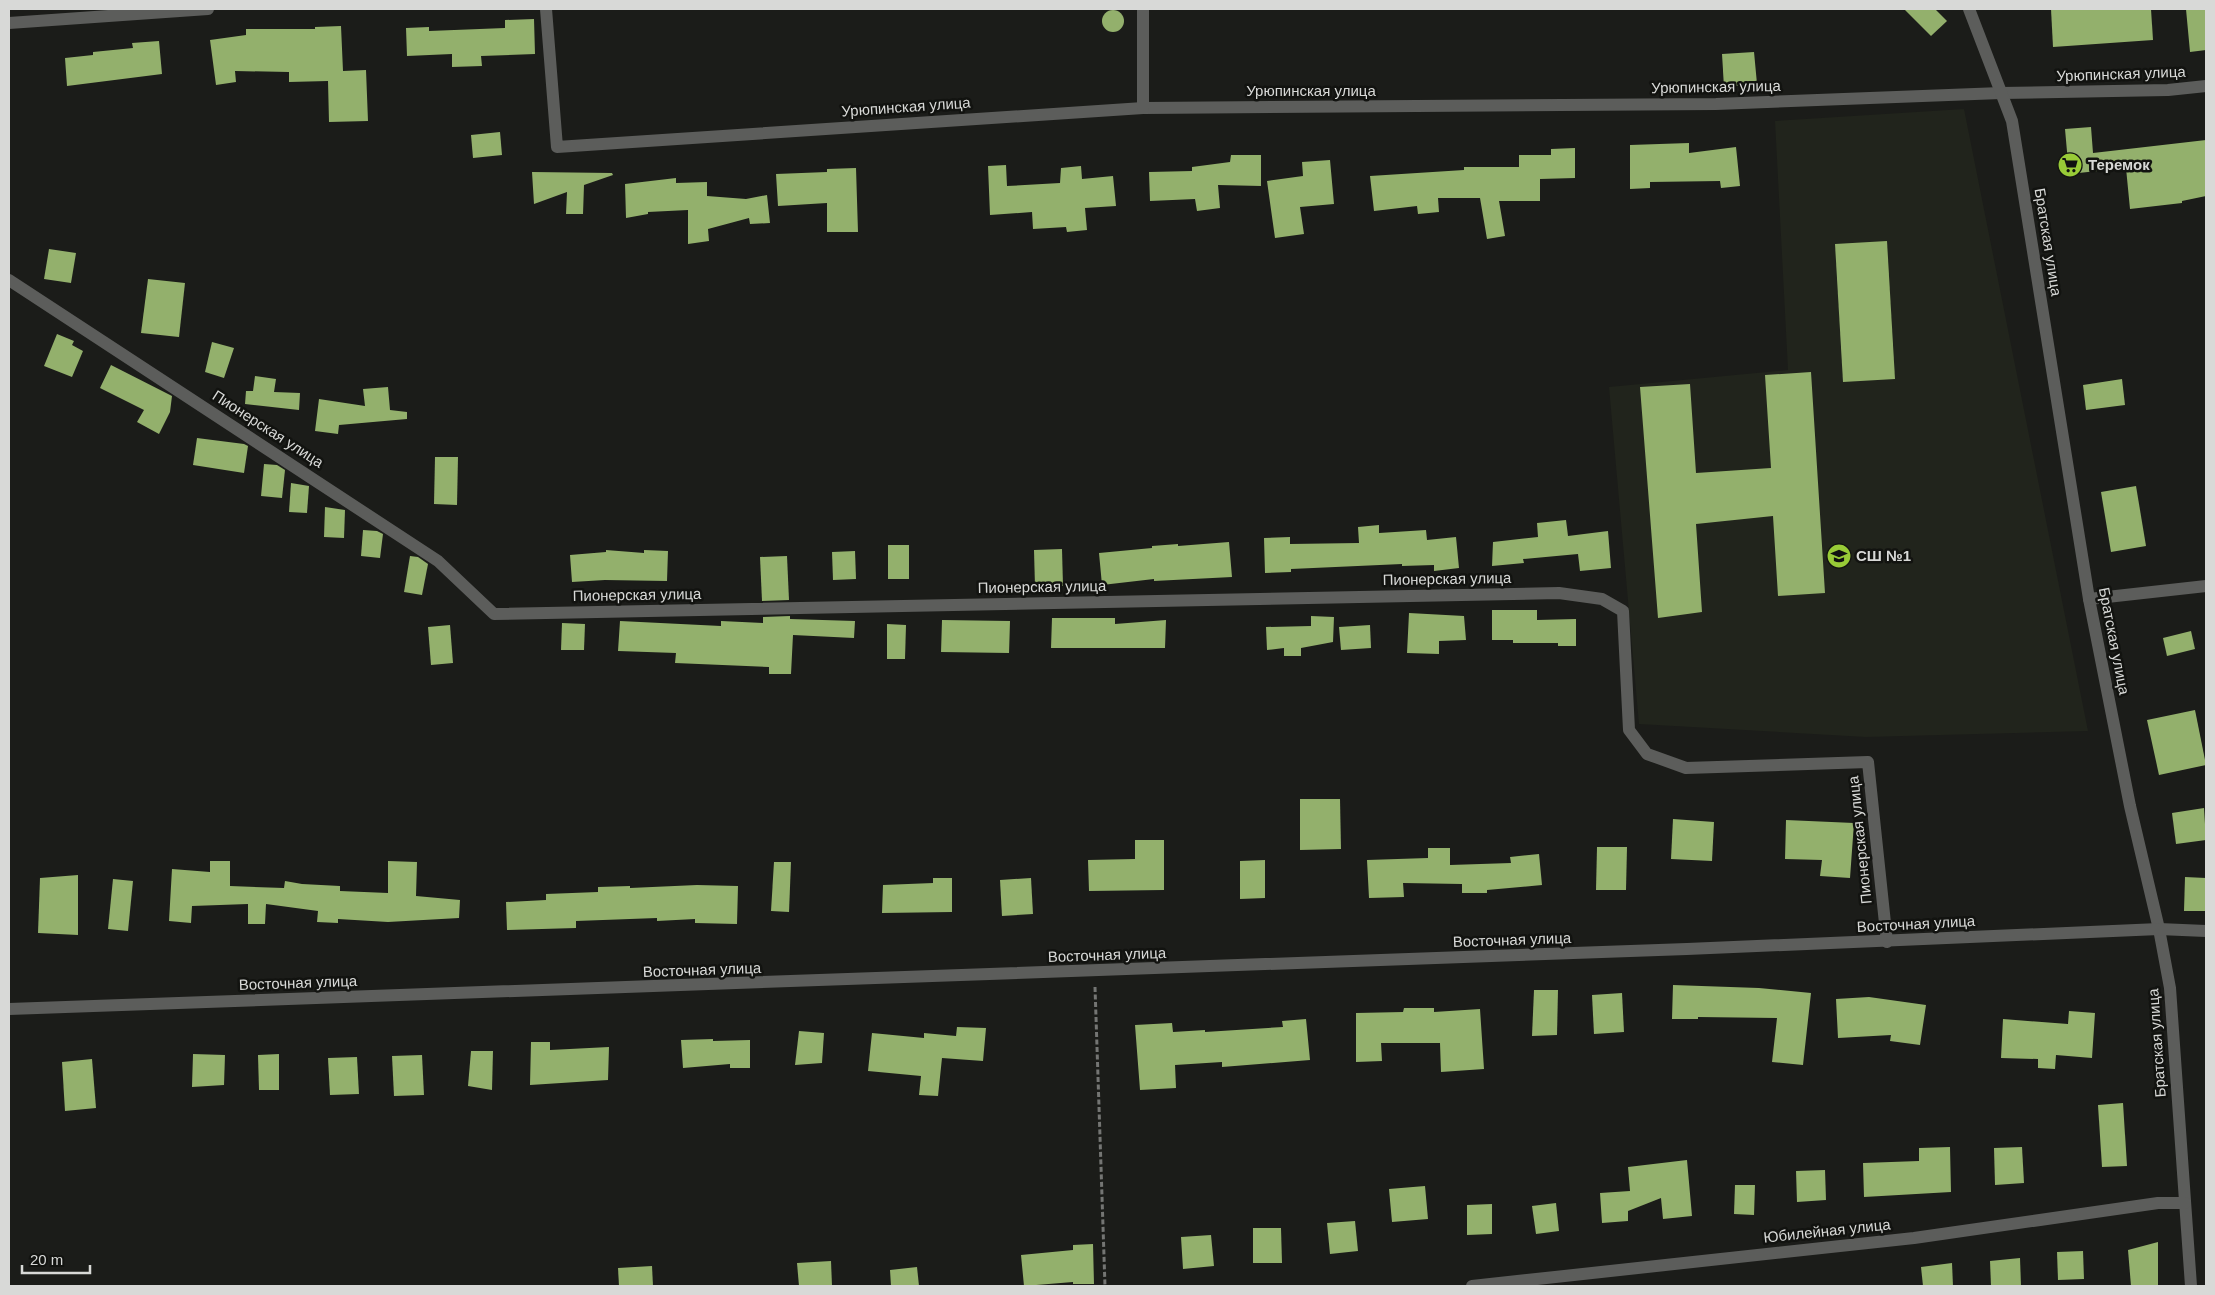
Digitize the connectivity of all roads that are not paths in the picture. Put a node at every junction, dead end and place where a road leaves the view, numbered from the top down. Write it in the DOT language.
graph roads {
  1 [pos="208,9"];
  2 [pos="546,9"];
  3 [pos="1142,9"];
  4 [pos="1969,9"];
  5 [pos="9,23"];
  6 [pos="2206,86"];
  7 [pos="2001,93"];
  8 [pos="1143,108"];
  9 [pos="9,280"];
  10 [pos="2206,586"];
  11 [pos="2089,599"];
  12 [pos="2159,928"];
  13 [pos="2206,931"];
  14 [pos="1887,942"];
  15 [pos="9,1009"];
  16 [pos="2185,1202"];
  17 [pos="1472,1286"];
  18 [pos="2191,1286"];
  1 -- 5 [label="street"];
  2 -- 8 [label="street, Урюпинская улица"];
  3 -- 8 [label="street"];
  4 -- 7 [label="street, Братская улица"];
  6 -- 7 [label="street, Урюпинская улица"];
  7 -- 8 [label="street, Урюпинская улица"];
  7 -- 11 [label="street, Братская улица"];
  9 -- 14 [label="street, Пионерская улица"];
  10 -- 11 [label="street"];
  11 -- 12 [label="street, Братская улица"];
  12 -- 13 [label="street, Восточная улица"];
  12 -- 14 [label="street, Восточная улица"];
  12 -- 16 [label="street, Братская улица"];
  14 -- 15 [label="street, Восточная улица"];
  16 -- 17 [label="street, Юбилейная улица"];
  16 -- 18 [label="street, Братская улица"];
}
